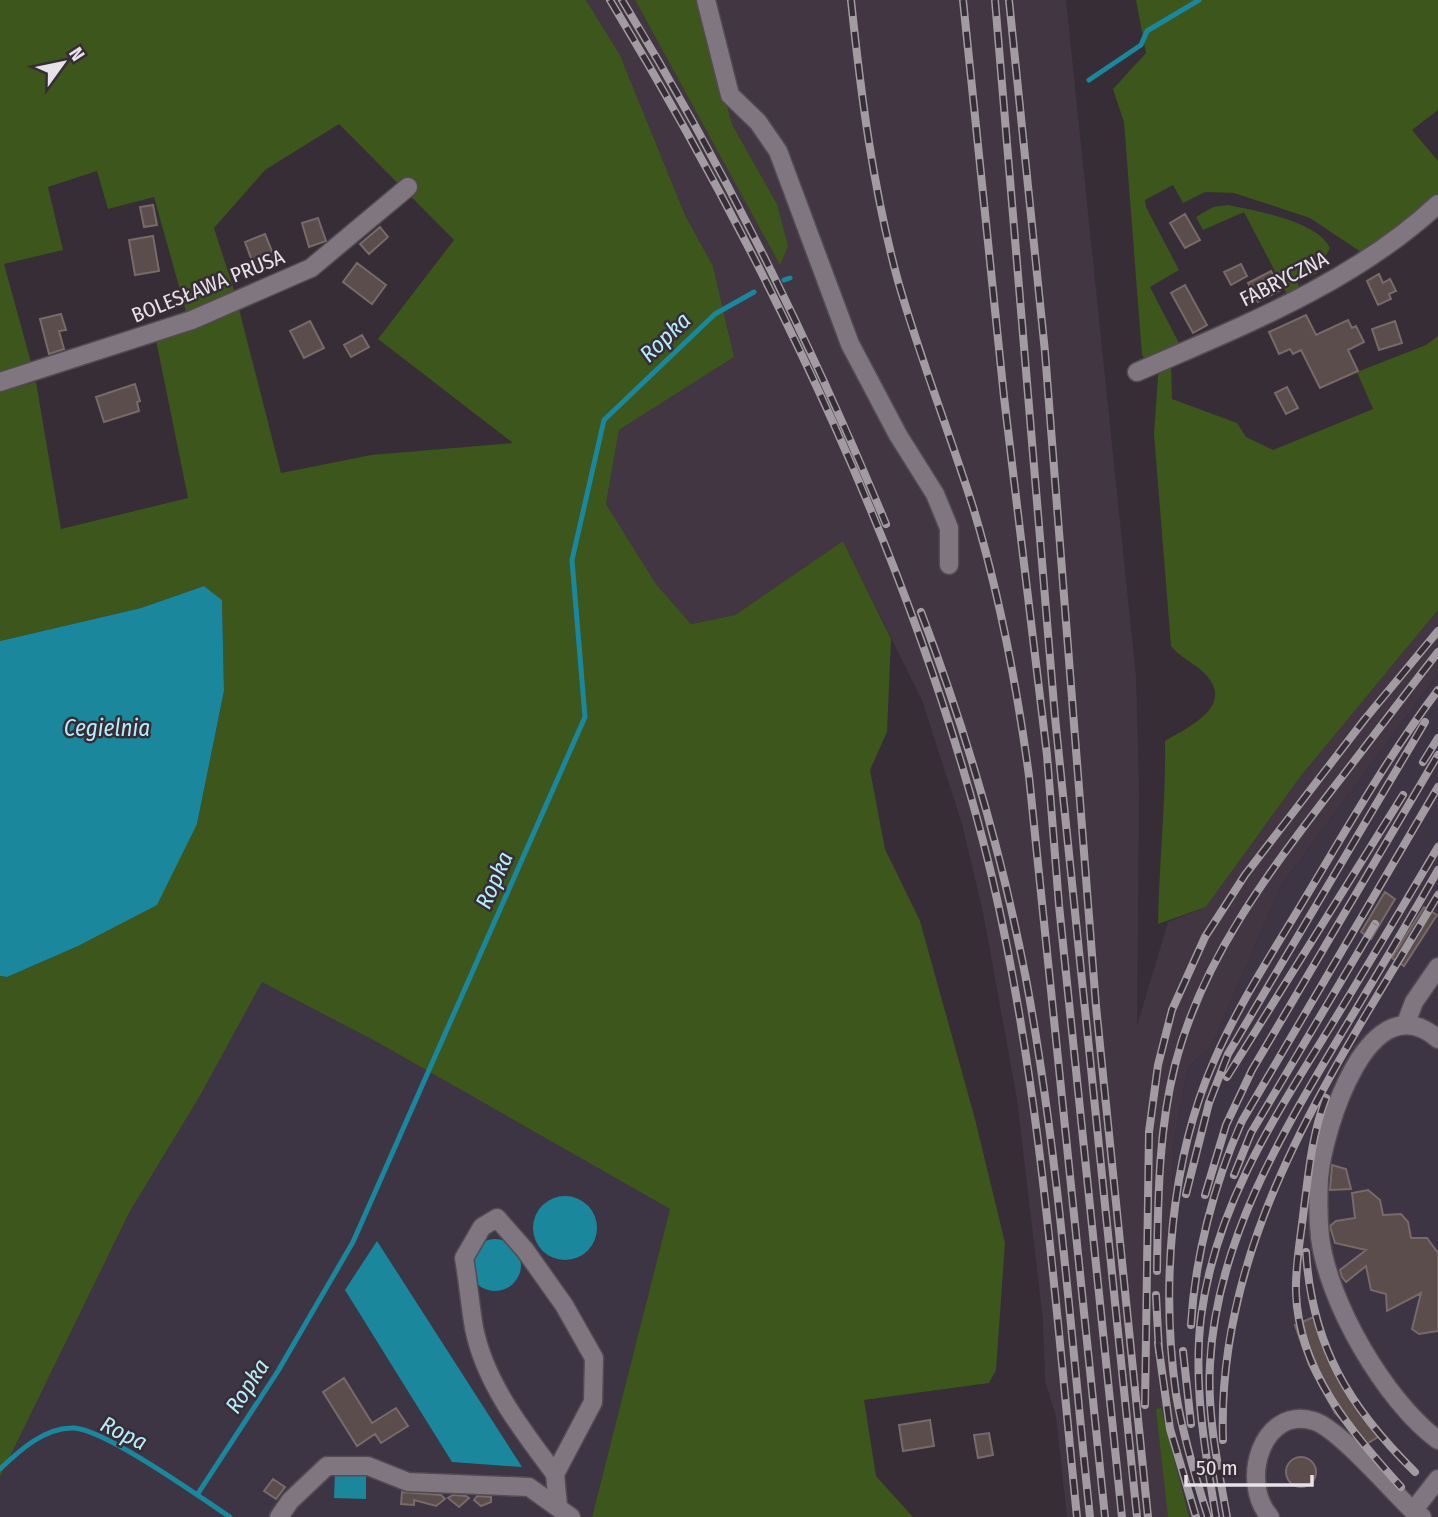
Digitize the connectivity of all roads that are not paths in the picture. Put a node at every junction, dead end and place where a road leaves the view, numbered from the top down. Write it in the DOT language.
graph roads {
  1 [pos="706,0"];
  2 [pos="408,187"];
  3 [pos="1438,204"];
  4 [pos="1137,372"];
  5 [pos="0,382"];
  6 [pos="949,565"];
  7 [pos="1438,968"];
  8 [pos="1406,1023"];
  9 [pos="1438,1039"];
  10 [pos="1438,1440"];
  11 [pos="555,1474"];
  12 [pos="1438,1479"];
  13 [pos="565,1512"];
  14 [pos="1417,1514"];
  15 [pos="279,1517"];
  16 [pos="1270,1517"];
  1 -- 6 [label="street"];
  2 -- 5 [label="street, BOLESŁAWA PRUSA"];
  3 -- 4 [label="street, FABRYCZNA"];
  7 -- 8 [label="street"];
  8 -- 9 [label="street"];
  8 -- 10 [label="street"];
  11 -- 11 [label="street"];
  11 -- 13 [label="street"];
  12 -- 14 [label="street"];
  13 -- 15 [label="street"];
  14 -- 16 [label="street"];
}
